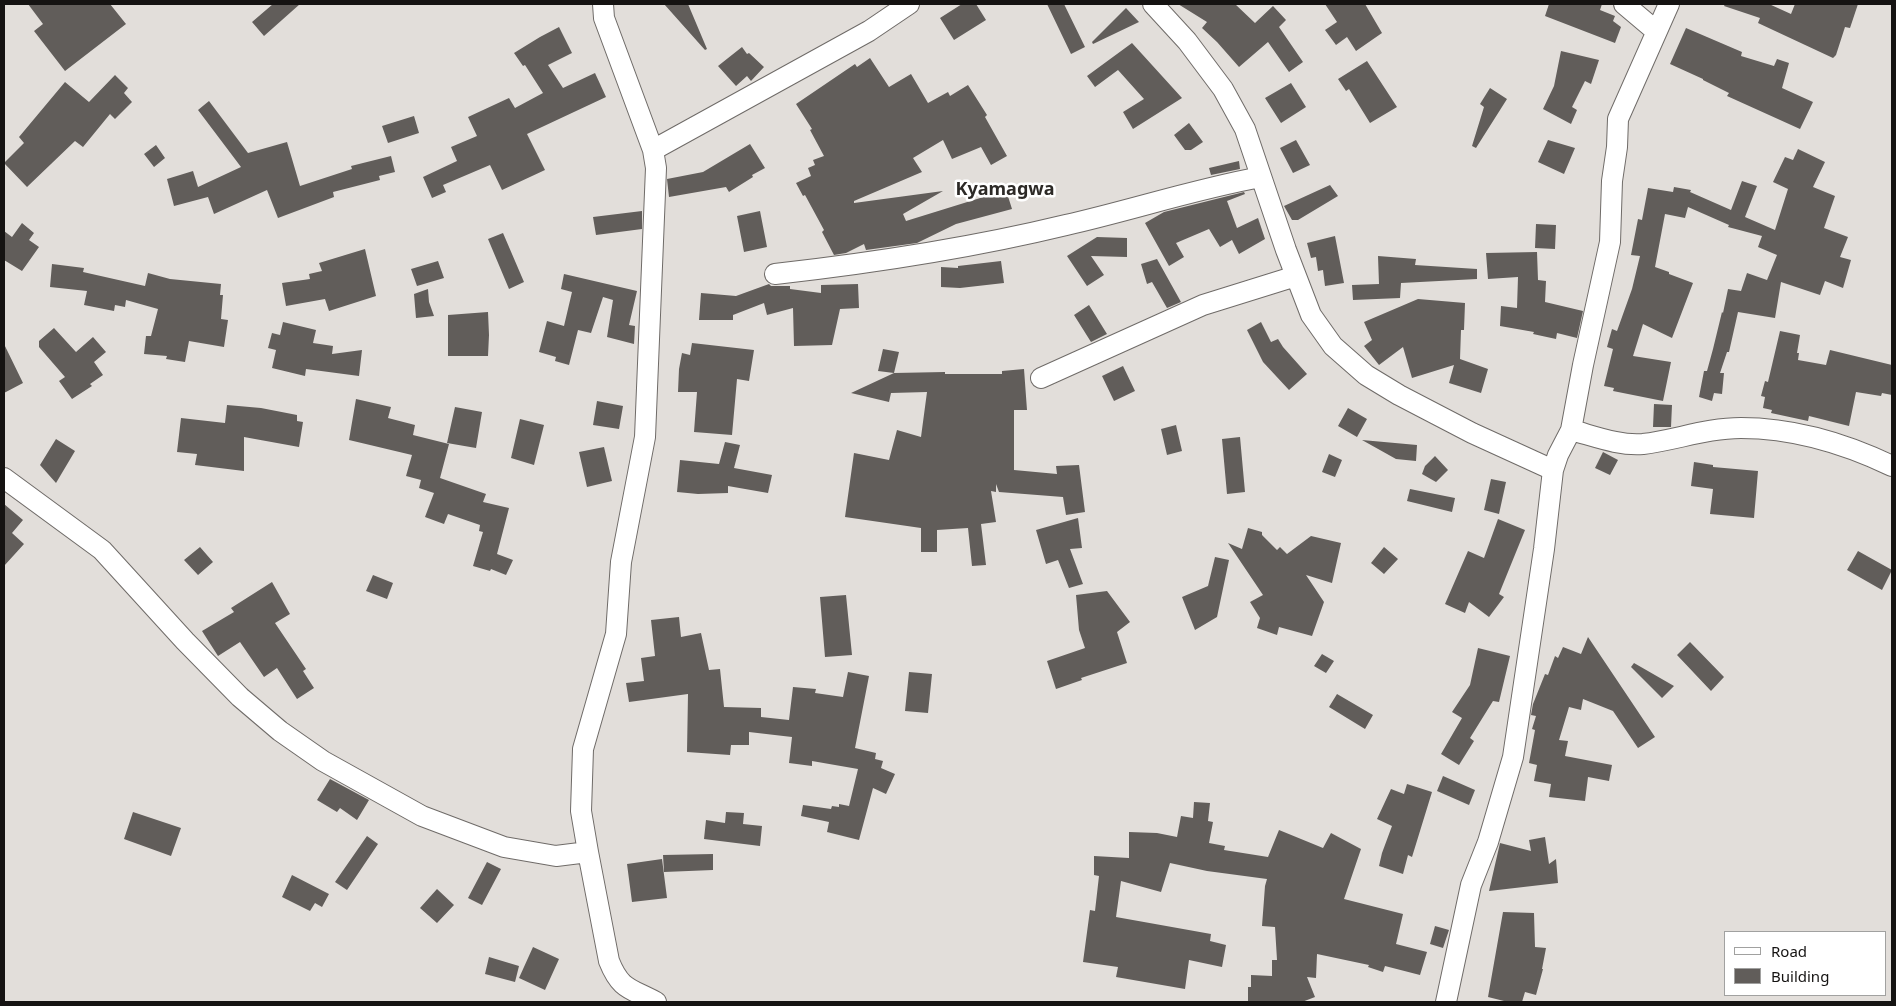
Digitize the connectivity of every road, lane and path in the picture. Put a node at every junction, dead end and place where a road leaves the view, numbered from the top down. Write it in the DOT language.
graph roads {
  1 [pos="603,4"];
  2 [pos="909,4"];
  3 [pos="1153,4"];
  4 [pos="1624,4"];
  5 [pos="1669,4"];
  6 [pos="1656,31"];
  7 [pos="653,150"];
  8 [pos="1261,177"];
  9 [pos="775,274"];
  10 [pos="1296,276"];
  11 [pos="1041,378"];
  12 [pos="1572,430"];
  13 [pos="1892,466"];
  14 [pos="1553,470"];
  15 [pos="4,478"];
  16 [pos="588,852"];
  17 [pos="656,1002"];
  18 [pos="1446,1002"];
  1 -- 7 [label="street"];
  2 -- 7 [label="street"];
  3 -- 8 [label="street"];
  4 -- 6 [label="street"];
  5 -- 6 [label="street"];
  6 -- 12 [label="street"];
  7 -- 16 [label="street"];
  8 -- 9 [label="street"];
  8 -- 10 [label="street"];
  10 -- 11 [label="street"];
  10 -- 14 [label="street"];
  12 -- 13 [label="street"];
  12 -- 14 [label="street"];
  14 -- 18 [label="street"];
  15 -- 16 [label="street"];
  16 -- 17 [label="street"];
}
